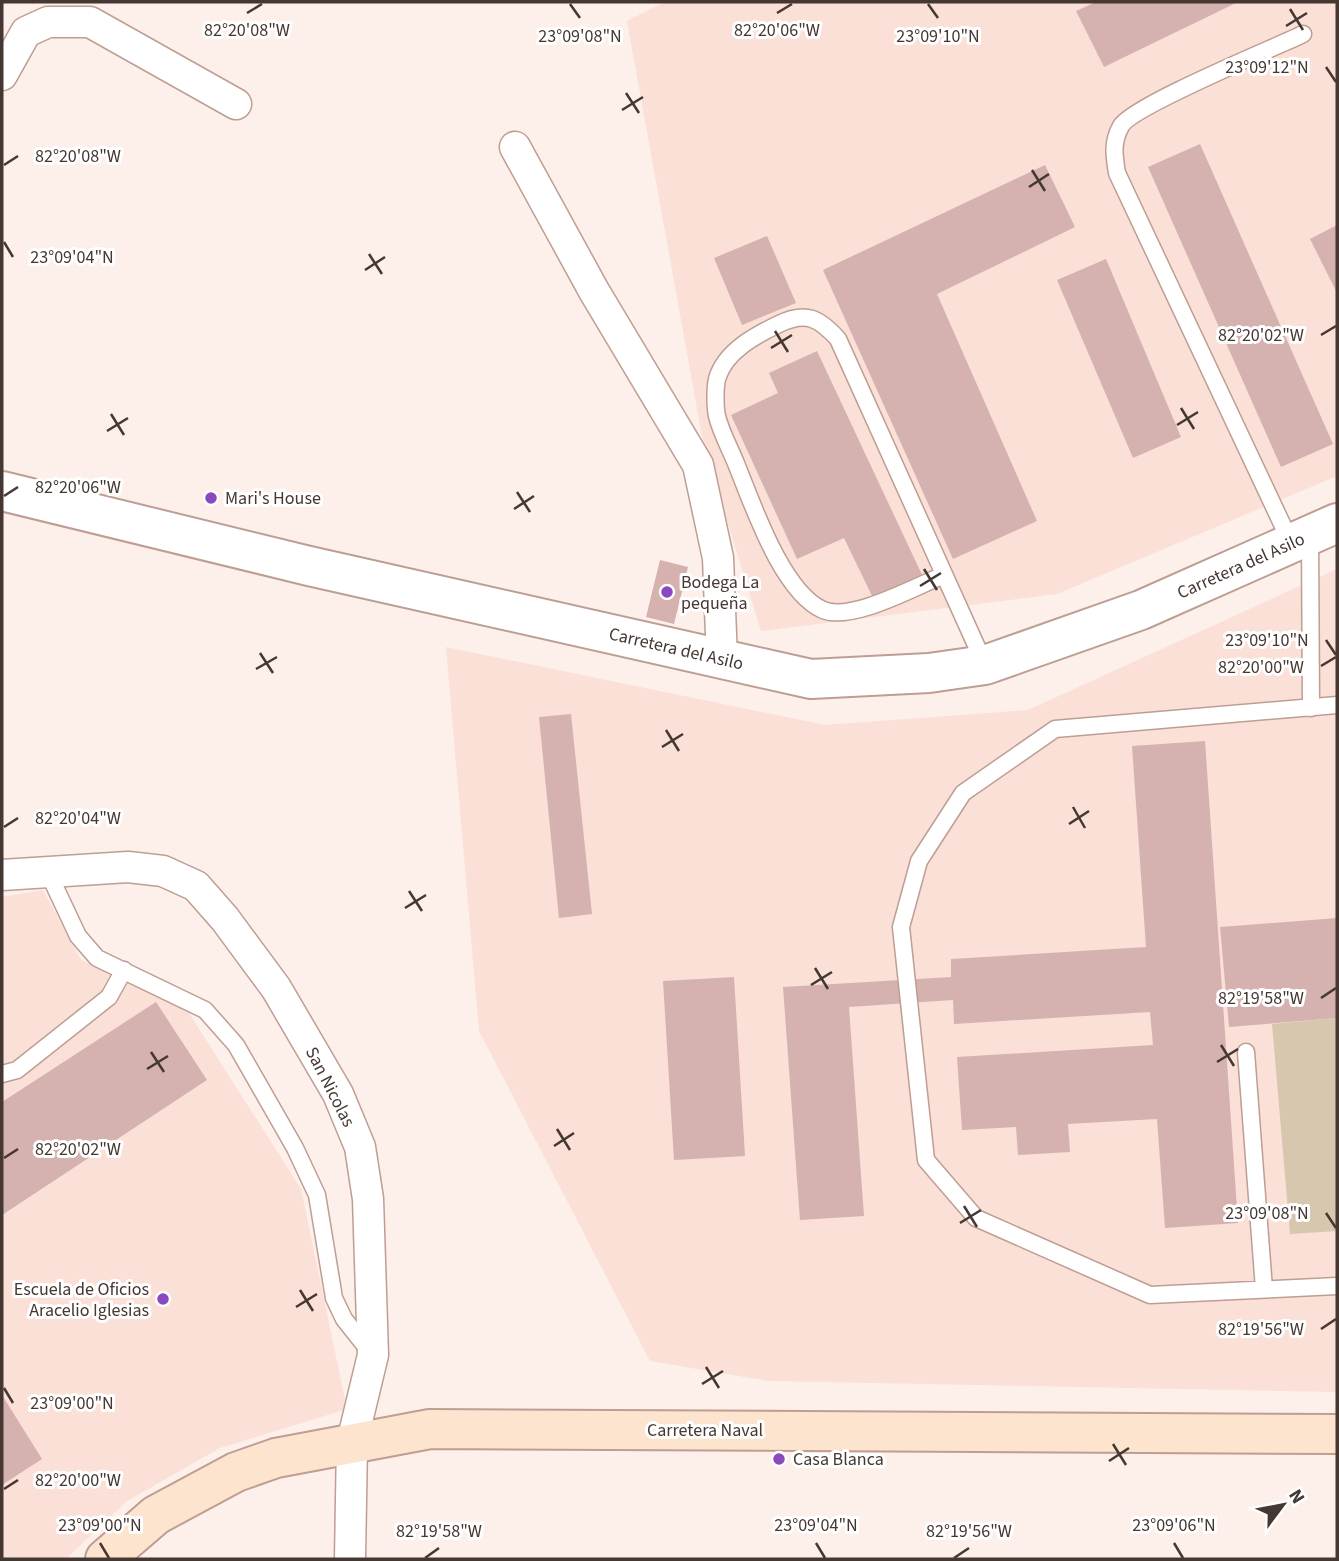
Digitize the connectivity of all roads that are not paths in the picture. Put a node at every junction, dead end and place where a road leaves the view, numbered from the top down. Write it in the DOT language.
graph roads {
  1 [pos="1303,34"];
  2 [pos="2,75"];
  3 [pos="236,104"];
  4 [pos="515,146"];
  5 [pos="2,491"];
  6 [pos="1313,534"];
  7 [pos="944,575"];
  8 [pos="722,660"];
  9 [pos="985,665"];
  10 [pos="1337,705"];
  11 [pos="1311,708"];
  12 [pos="47,870"];
  13 [pos="2,875"];
  14 [pos="124,970"];
  15 [pos="1246,1052"];
  16 [pos="2,1074"];
  17 [pos="1337,1286"];
  18 [pos="1264,1290"];
  19 [pos="373,1355"];
  20 [pos="1337,1434"];
  21 [pos="352,1442"];
  22 [pos="105,1559"];
  23 [pos="350,1559"];
  1 -- 6 [label="lane"];
  2 -- 3 [label="street"];
  4 -- 8 [label="street"];
  5 -- 8 [label="street, Carretera del Asilo"];
  6 -- 9 [label="street, Carretera del Asilo"];
  6 -- 11 [label="lane"];
  7 -- 7 [label="lane"];
  7 -- 9 [label="lane"];
  8 -- 9 [label="street, Carretera del Asilo"];
  10 -- 11 [label="lane"];
  11 -- 18 [label="lane"];
  12 -- 13 [label="street, San Nicolas"];
  12 -- 14 [label="lane"];
  12 -- 19 [label="street, San Nicolas"];
  14 -- 16 [label="lane"];
  14 -- 19 [label="lane"];
  15 -- 18 [label="lane"];
  17 -- 18 [label="lane"];
  19 -- 21 [label="street, San Nicolas"];
  20 -- 21 [label="main road, Carretera Naval"];
  21 -- 22 [label="main road, Carretera Naval"];
  21 -- 23 [label="street, San Nicolas"];
}
